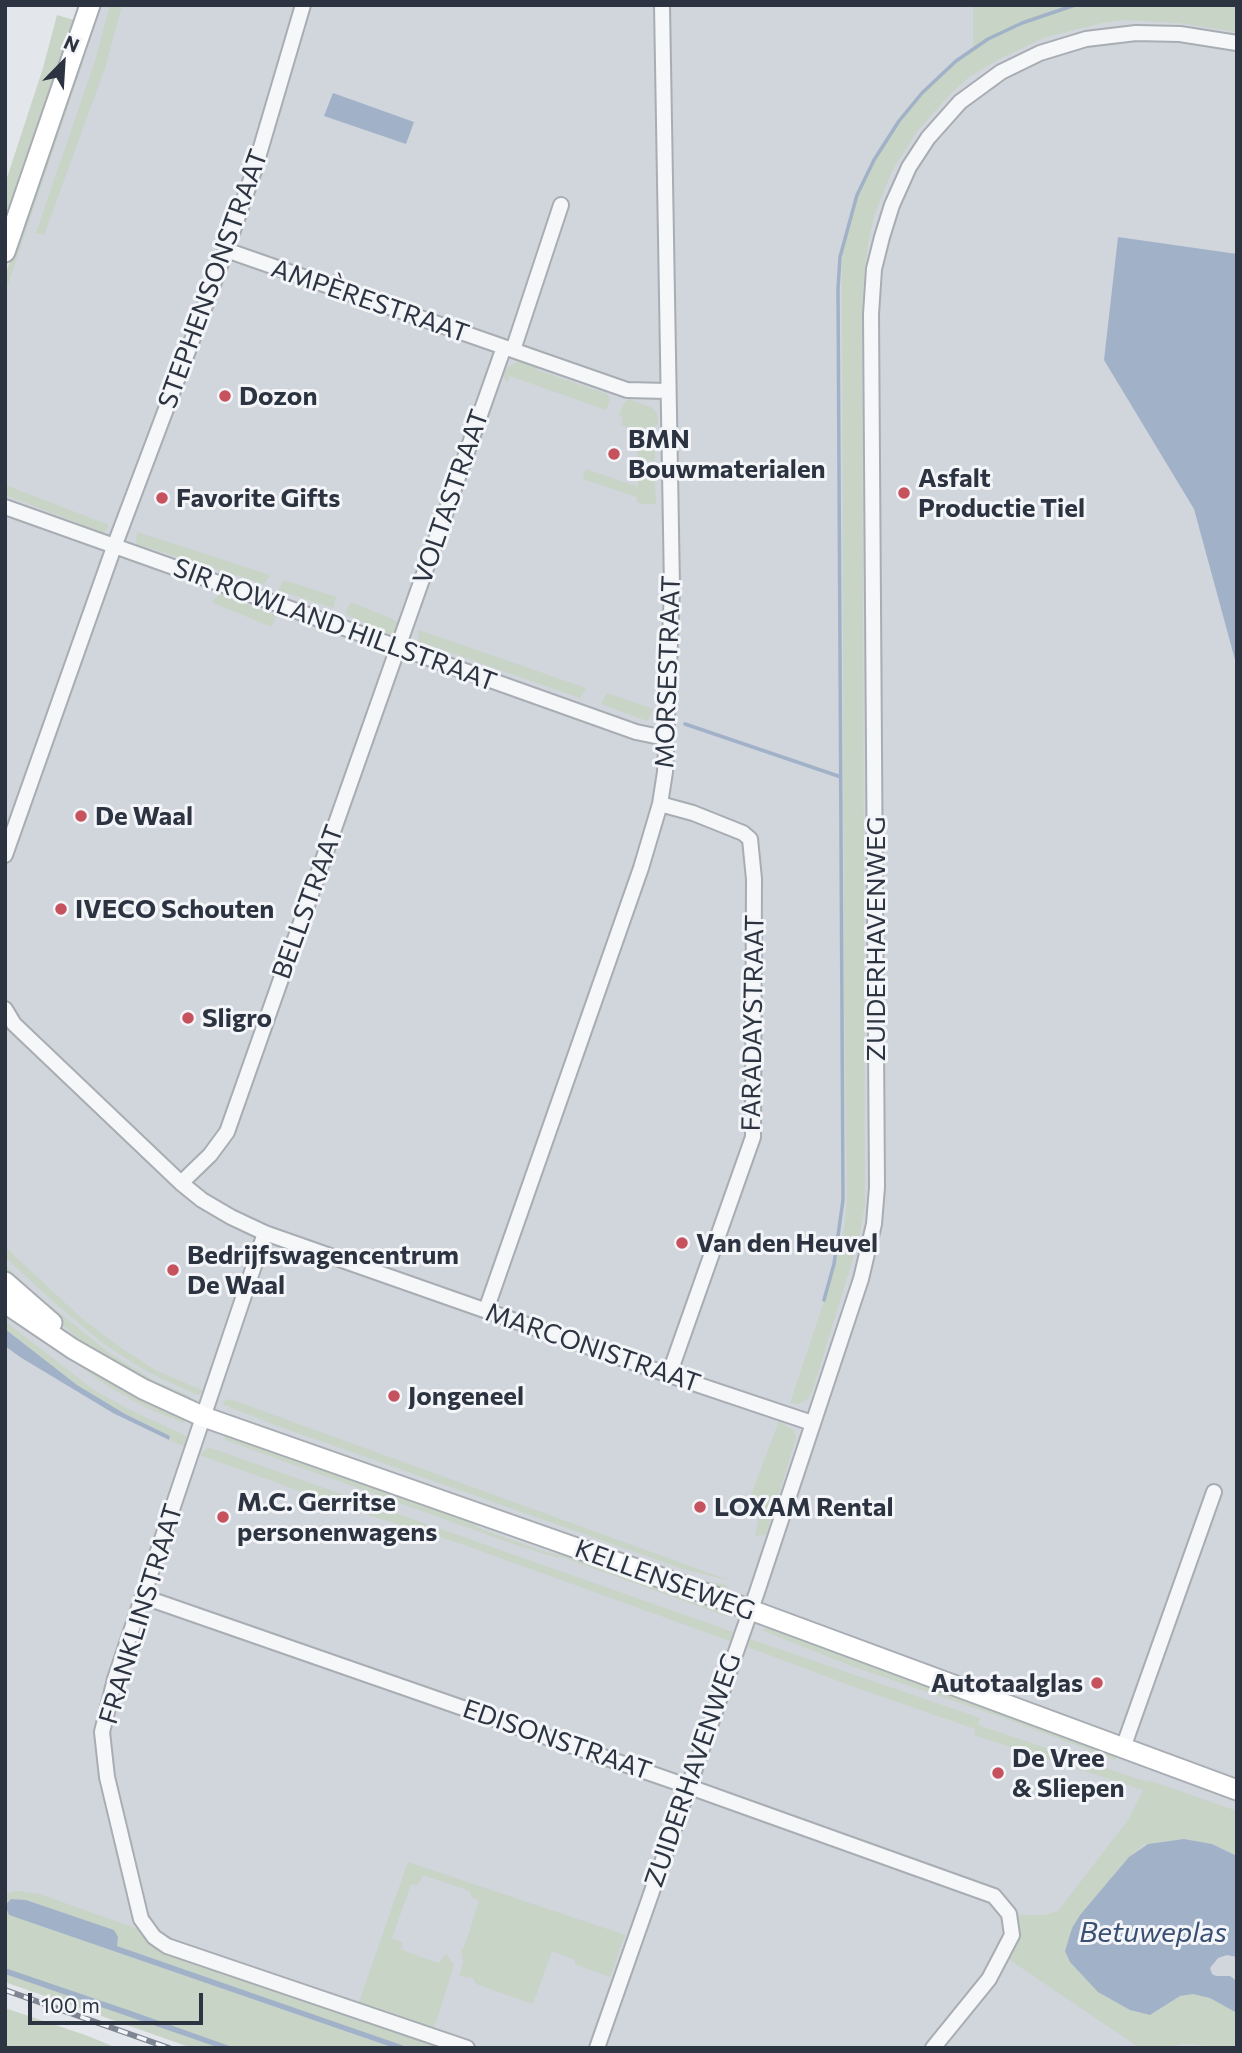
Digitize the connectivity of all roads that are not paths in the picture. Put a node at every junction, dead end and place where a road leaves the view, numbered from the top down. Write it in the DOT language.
graph roads {
  1 [pos="90,5"];
  2 [pos="662,5"];
  3 [pos="300,6"];
  4 [pos="1237,43"];
  5 [pos="561,205"];
  6 [pos="226,250"];
  7 [pos="5,253"];
  8 [pos="508,349"];
  9 [pos="667,391"];
  10 [pos="5,507"];
  11 [pos="114,547"];
  12 [pos="399,647"];
  13 [pos="666,735"];
  14 [pos="660,804"];
  15 [pos="5,855"];
  16 [pos="5,1009"];
  17 [pos="181,1183"];
  18 [pos="265,1233"];
  19 [pos="5,1282"];
  20 [pos="5,1303"];
  21 [pos="486,1310"];
  22 [pos="98,1362"];
  23 [pos="669,1375"];
  24 [pos="204,1417"];
  25 [pos="812,1423"];
  26 [pos="1214,1492"];
  27 [pos="144,1597"];
  28 [pos="750,1610"];
  29 [pos="1123,1748"];
  30 [pos="687,1786"];
  31 [pos="1237,1790"];
  32 [pos="467,2048"];
  33 [pos="597,2048"];
  34 [pos="933,2048"];
  1 -- 7 [label="main road"];
  2 -- 9 [label="street, MORSESTRAAT"];
  3 -- 6 [label="street, STEPHENSONSTRAAT"];
  4 -- 25 [label="street, ZUIDERHAVENWEG"];
  5 -- 8 [label="street"];
  6 -- 8 [label="street, AMPÈRESTRAAT"];
  6 -- 11 [label="street, STEPHENSONSTRAAT"];
  8 -- 9 [label="street, AMPÈRESTRAAT"];
  8 -- 12 [label="street, VOLTASTRAAT"];
  9 -- 13 [label="street, MORSESTRAAT"];
  10 -- 11 [label="street, SIR ROWLAND HILLSTRAAT"];
  11 -- 12 [label="street, SIR ROWLAND HILLSTRAAT"];
  11 -- 15 [label="street"];
  12 -- 13 [label="street, SIR ROWLAND HILLSTRAAT"];
  12 -- 17 [label="street, BELLSTRAAT"];
  13 -- 14 [label="street, MORSESTRAAT"];
  14 -- 21 [label="street, MORSESTRAAT"];
  14 -- 23 [label="street, FARADAYSTRAAT"];
  16 -- 17 [label="street, MARCONISTRAAT"];
  17 -- 18 [label="street, MARCONISTRAAT"];
  18 -- 21 [label="street, MARCONISTRAAT"];
  18 -- 24 [label="street, FRANKLINSTRAAT"];
  19 -- 22 [label="main road, KELLENSEWEG"];
  20 -- 22 [label="main road, KELLENSEWEG"];
  21 -- 23 [label="street, MARCONISTRAAT"];
  22 -- 24 [label="main road, KELLENSEWEG"];
  23 -- 25 [label="street, MARCONISTRAAT"];
  24 -- 27 [label="street, FRANKLINSTRAAT"];
  24 -- 28 [label="main road, KELLENSEWEG"];
  25 -- 28 [label="street, ZUIDERHAVENWEG"];
  26 -- 29 [label="street"];
  27 -- 30 [label="street, EDISONSTRAAT"];
  27 -- 32 [label="street, FRANKLINSTRAAT"];
  28 -- 29 [label="main road, KELLENSEWEG"];
  28 -- 30 [label="street, ZUIDERHAVENWEG"];
  29 -- 31 [label="main road, KELLENSEWEG"];
  30 -- 33 [label="street, ZUIDERHAVENWEG"];
  30 -- 34 [label="street, EDISONSTRAAT"];
}
